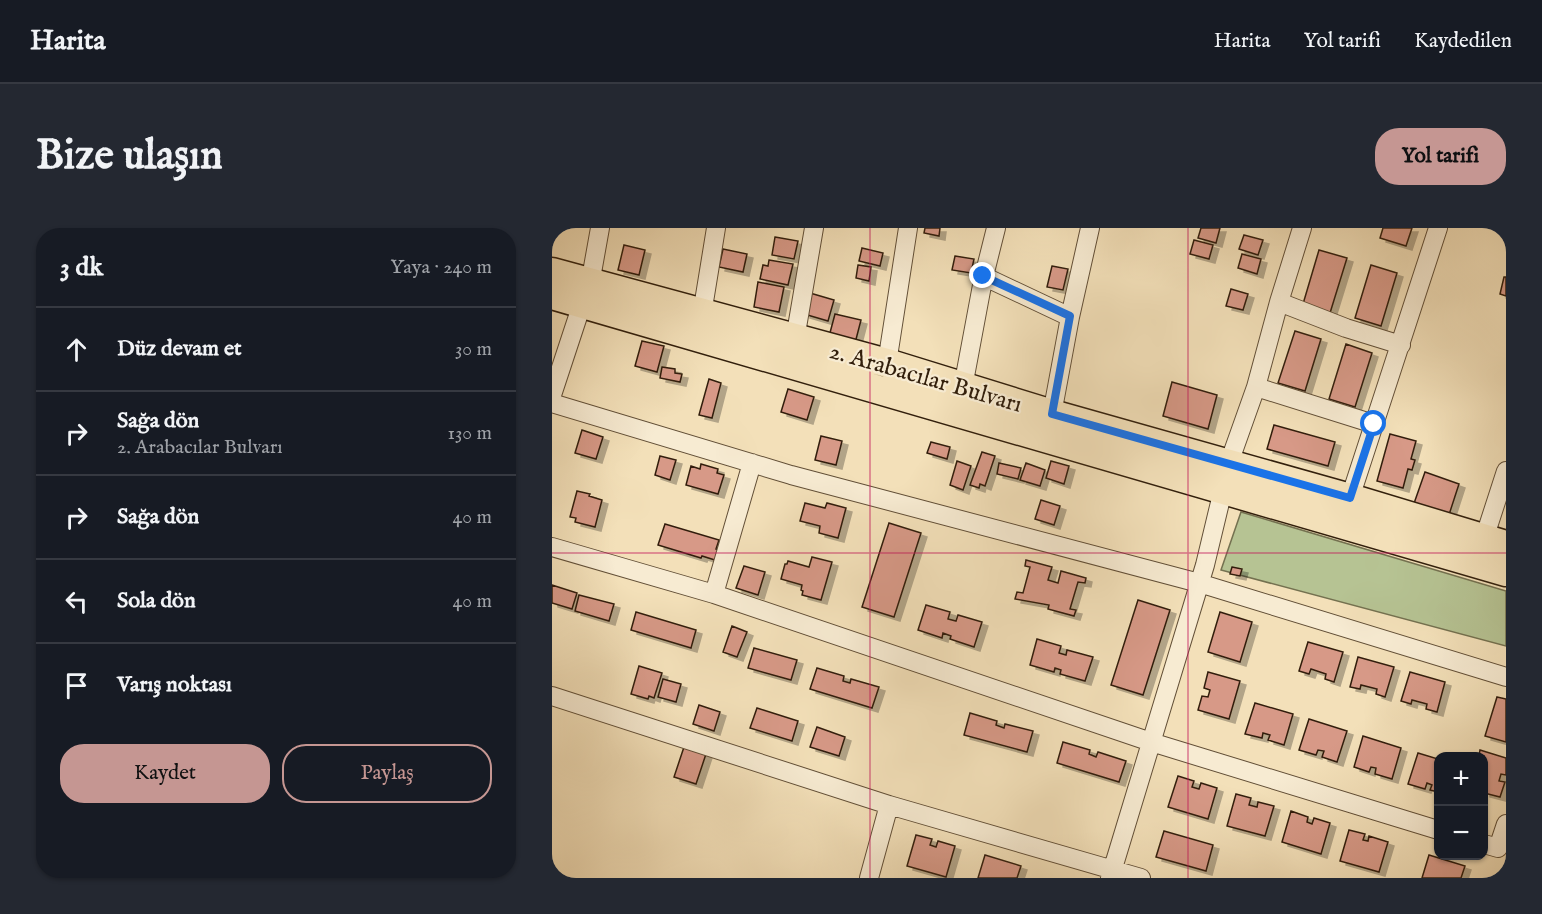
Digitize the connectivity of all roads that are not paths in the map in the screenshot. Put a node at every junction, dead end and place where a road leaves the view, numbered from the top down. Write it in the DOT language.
graph roads {
  1 [pos="600,228"];
  2 [pos="716,228"];
  3 [pos="814,228"];
  4 [pos="908,228"];
  5 [pos="996,228"];
  6 [pos="1090,228"];
  7 [pos="1302,228"];
  8 [pos="1438,228"];
  9 [pos="552,273"];
  10 [pos="983,276"];
  11 [pos="586,294"];
  12 [pos="552,295"];
  13 [pos="1279,302"];
  14 [pos="702,314"];
  15 [pos="1070,316"];
  16 [pos="795,339"];
  17 [pos="1401,345"];
  18 [pos="887,363"];
  19 [pos="963,387"];
  20 [pos="1256,387"];
  21 [pos="552,395"];
  22 [pos="552,403"];
  23 [pos="1052,414"];
  24 [pos="1374,424"];
  25 [pos="752,463"];
  26 [pos="1506,471"];
  27 [pos="1226,476"];
  28 [pos="1350,498"];
  29 [pos="1495,542"];
  30 [pos="552,547"];
  31 [pos="1506,572"];
  32 [pos="1199,583"];
  33 [pos="714,594"];
  34 [pos="1506,677"];
  35 [pos="552,696"];
  36 [pos="1150,742"];
  37 [pos="889,805"];
  38 [pos="1506,824"];
  39 [pos="1434,829"];
  40 [pos="1496,850"];
  41 [pos="1112,874"];
  42 [pos="869,878"];
  43 [pos="1141,878"];
  1 -- 11 [label="street"];
  2 -- 14 [label="street"];
  3 -- 16 [label="street"];
  4 -- 18 [label="street"];
  5 -- 10 [label="street"];
  6 -- 15 [label="street"];
  7 -- 13 [label="street"];
  8 -- 17 [label="street"];
  9 -- 11 [label="main road, 2. Arabacılar Bulvarı"];
  10 -- 15 [label="street"];
  10 -- 19 [label="street"];
  11 -- 12 [label="main road"];
  11 -- 14 [label="main road, 2. Arabacılar Bulvarı"];
  11 -- 21 [label="street"];
  11 -- 27 [label="main road"];
  13 -- 17 [label="street"];
  13 -- 20 [label="street"];
  14 -- 16 [label="main road, 2. Arabacılar Bulvarı"];
  15 -- 23 [label="street"];
  16 -- 18 [label="main road, 2. Arabacılar Bulvarı"];
  17 -- 24 [label="street"];
  18 -- 19 [label="main road, 2. Arabacılar Bulvarı"];
  19 -- 23 [label="main road, 2. Arabacılar Bulvarı"];
  20 -- 24 [label="street"];
  20 -- 27 [label="street"];
  22 -- 25 [label="street"];
  23 -- 27 [label="main road, 2. Arabacılar Bulvarı"];
  24 -- 28 [label="street"];
  25 -- 32 [label="street"];
  25 -- 33 [label="street"];
  26 -- 29 [label="street"];
  27 -- 28 [label="main road, 2. Arabacılar Bulvarı"];
  27 -- 31 [label="main road"];
  27 -- 32 [label="street"];
  28 -- 29 [label="main road, 2. Arabacılar Bulvarı"];
  30 -- 33 [label="street"];
  32 -- 34 [label="street"];
  32 -- 36 [label="street"];
  33 -- 36 [label="street"];
  35 -- 37 [label="street"];
  36 -- 39 [label="street"];
  36 -- 41 [label="street"];
  37 -- 41 [label="street"];
  37 -- 42 [label="street"];
  38 -- 40 [label="street"];
  41 -- 43 [label="street"];
}
